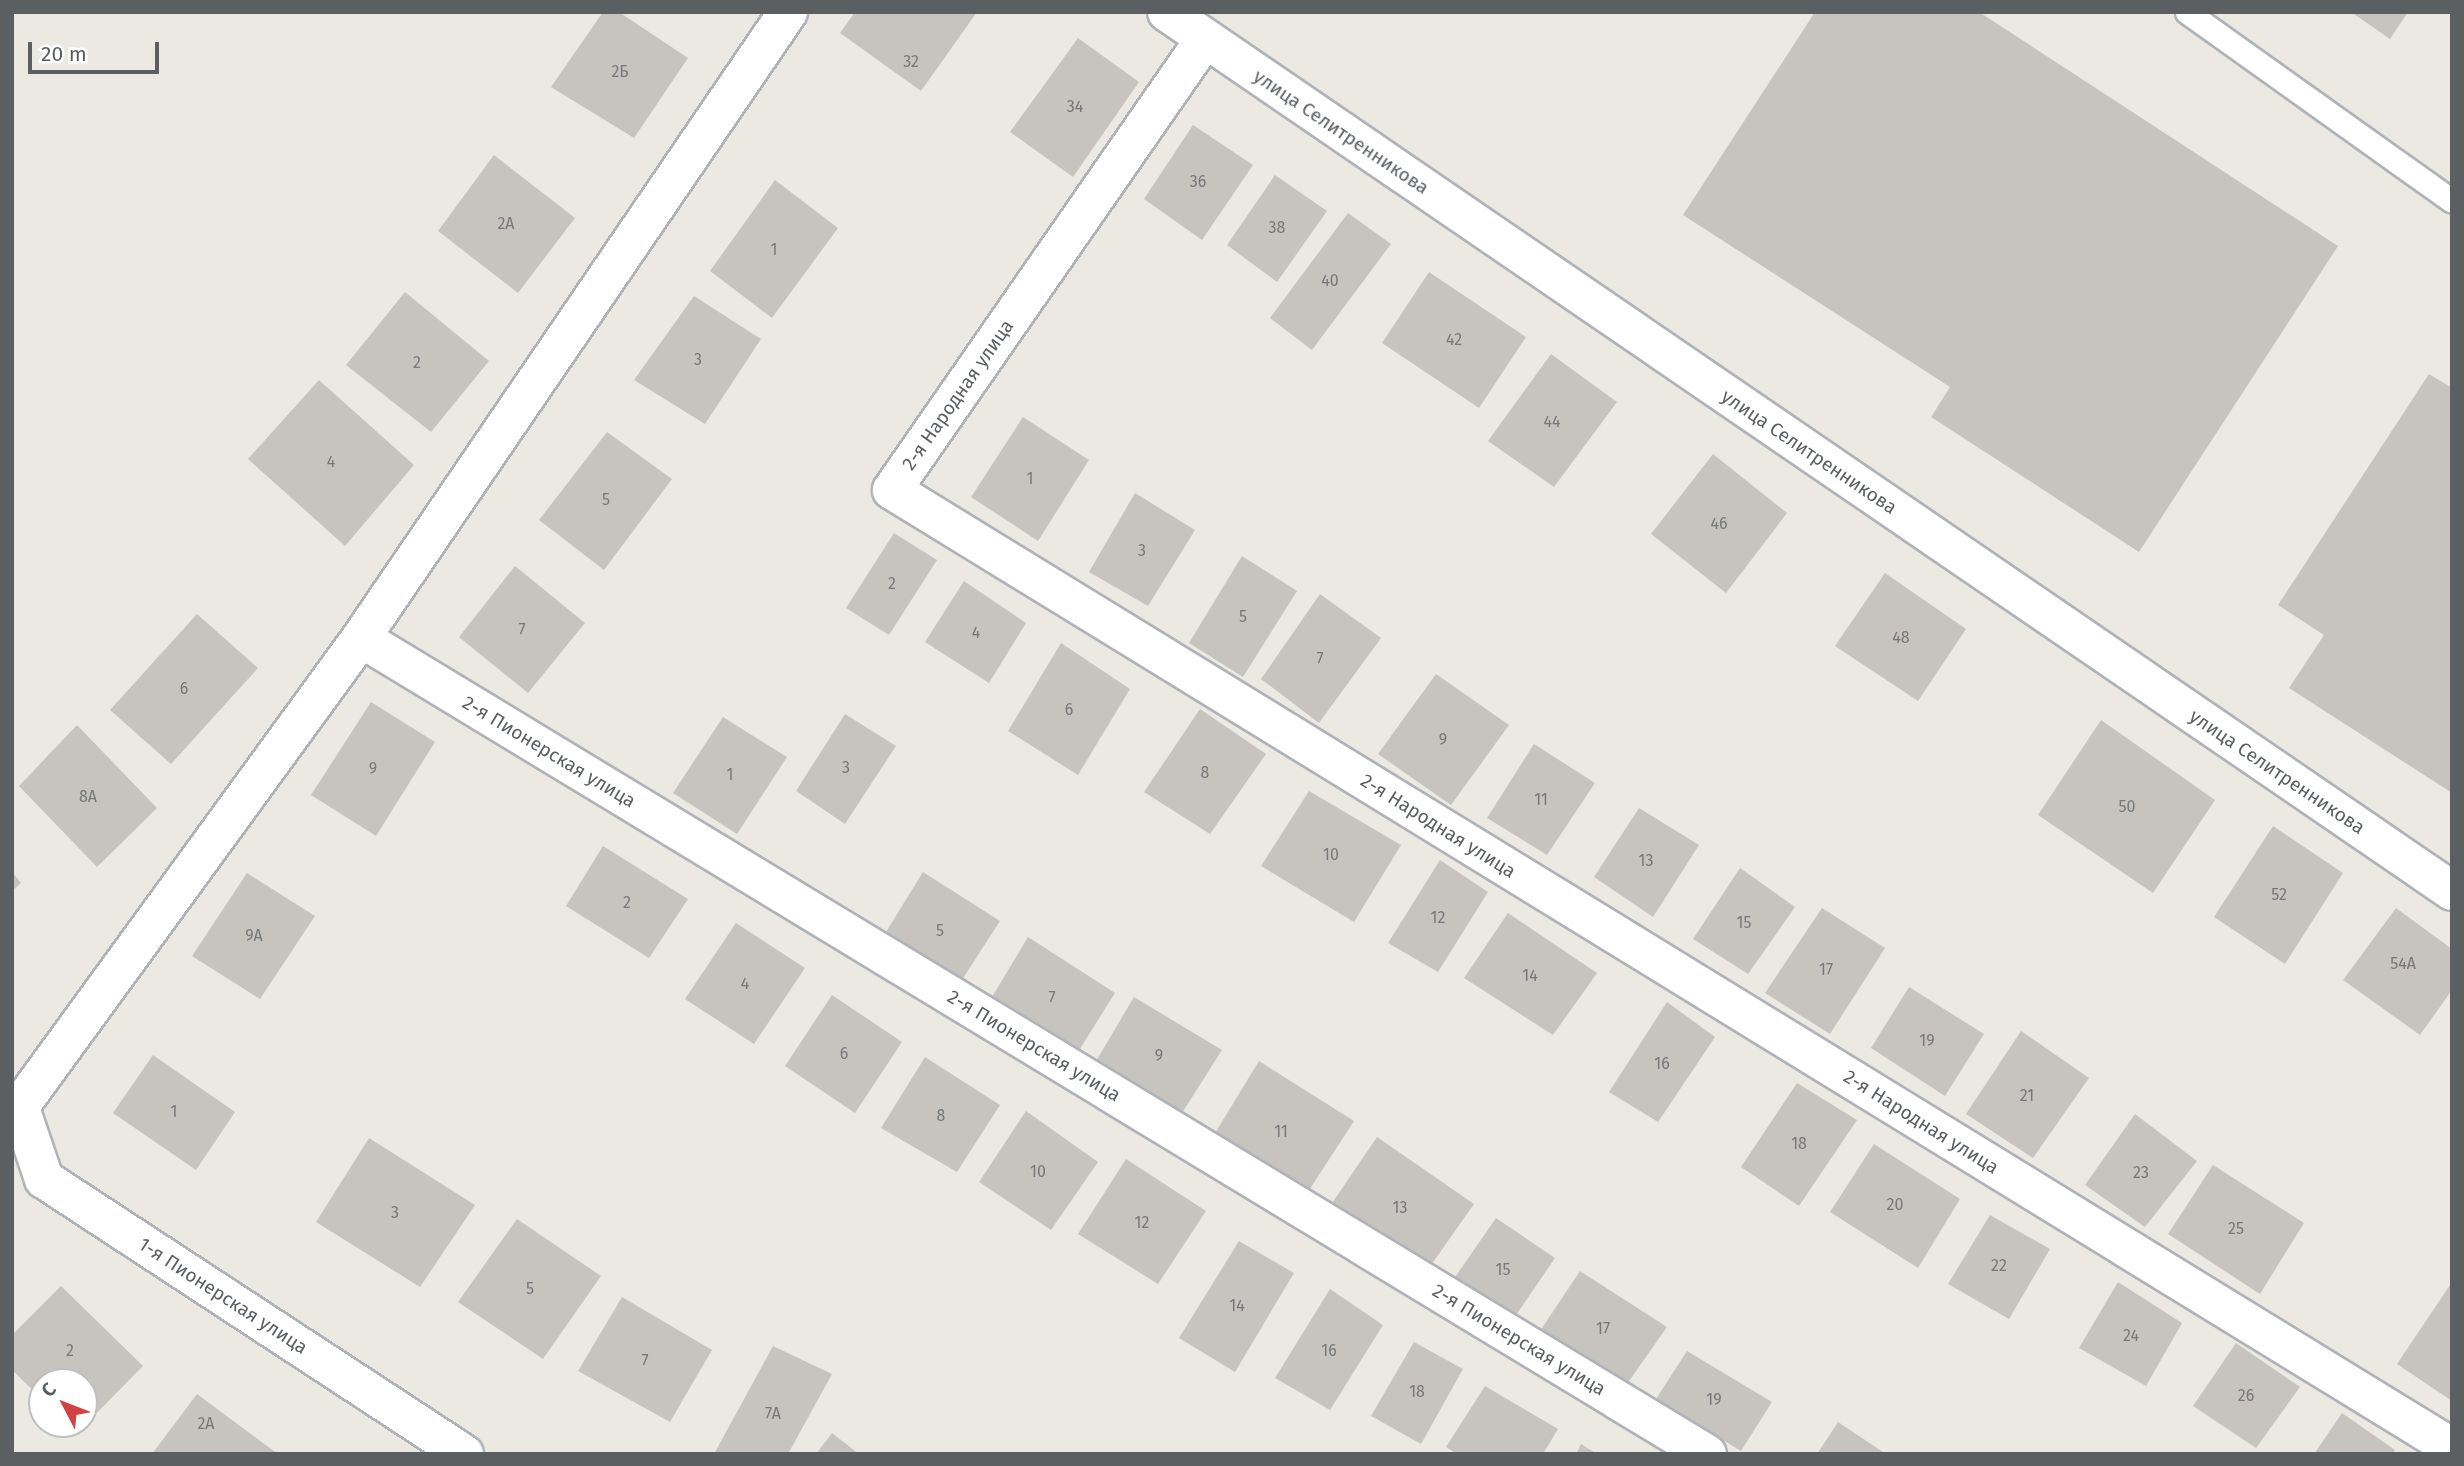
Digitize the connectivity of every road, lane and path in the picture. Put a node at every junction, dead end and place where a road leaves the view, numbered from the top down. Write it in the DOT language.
graph roads {
  1 [pos="788,12"];
  2 [pos="1167,12"];
  3 [pos="2187,12"];
  4 [pos="1205,39"];
  5 [pos="2452,201"];
  6 [pos="361,638"];
  7 [pos="2452,891"];
  8 [pos="16,1113"];
  9 [pos="2452,1448"];
  10 [pos="464,1454"];
  11 [pos="1707,1454"];
  1 -- 6 [label="street"];
  2 -- 4 [label="street, улица Селитренникова"];
  3 -- 5 [label="lane"];
  4 -- 7 [label="street, улица Селитренникова"];
  4 -- 9 [label="street, 2-я Народная улица"];
  6 -- 8 [label="street"];
  6 -- 11 [label="street, 2-я Пионерская улица"];
  8 -- 10 [label="street, 1-я Пионерская улица"];
}
